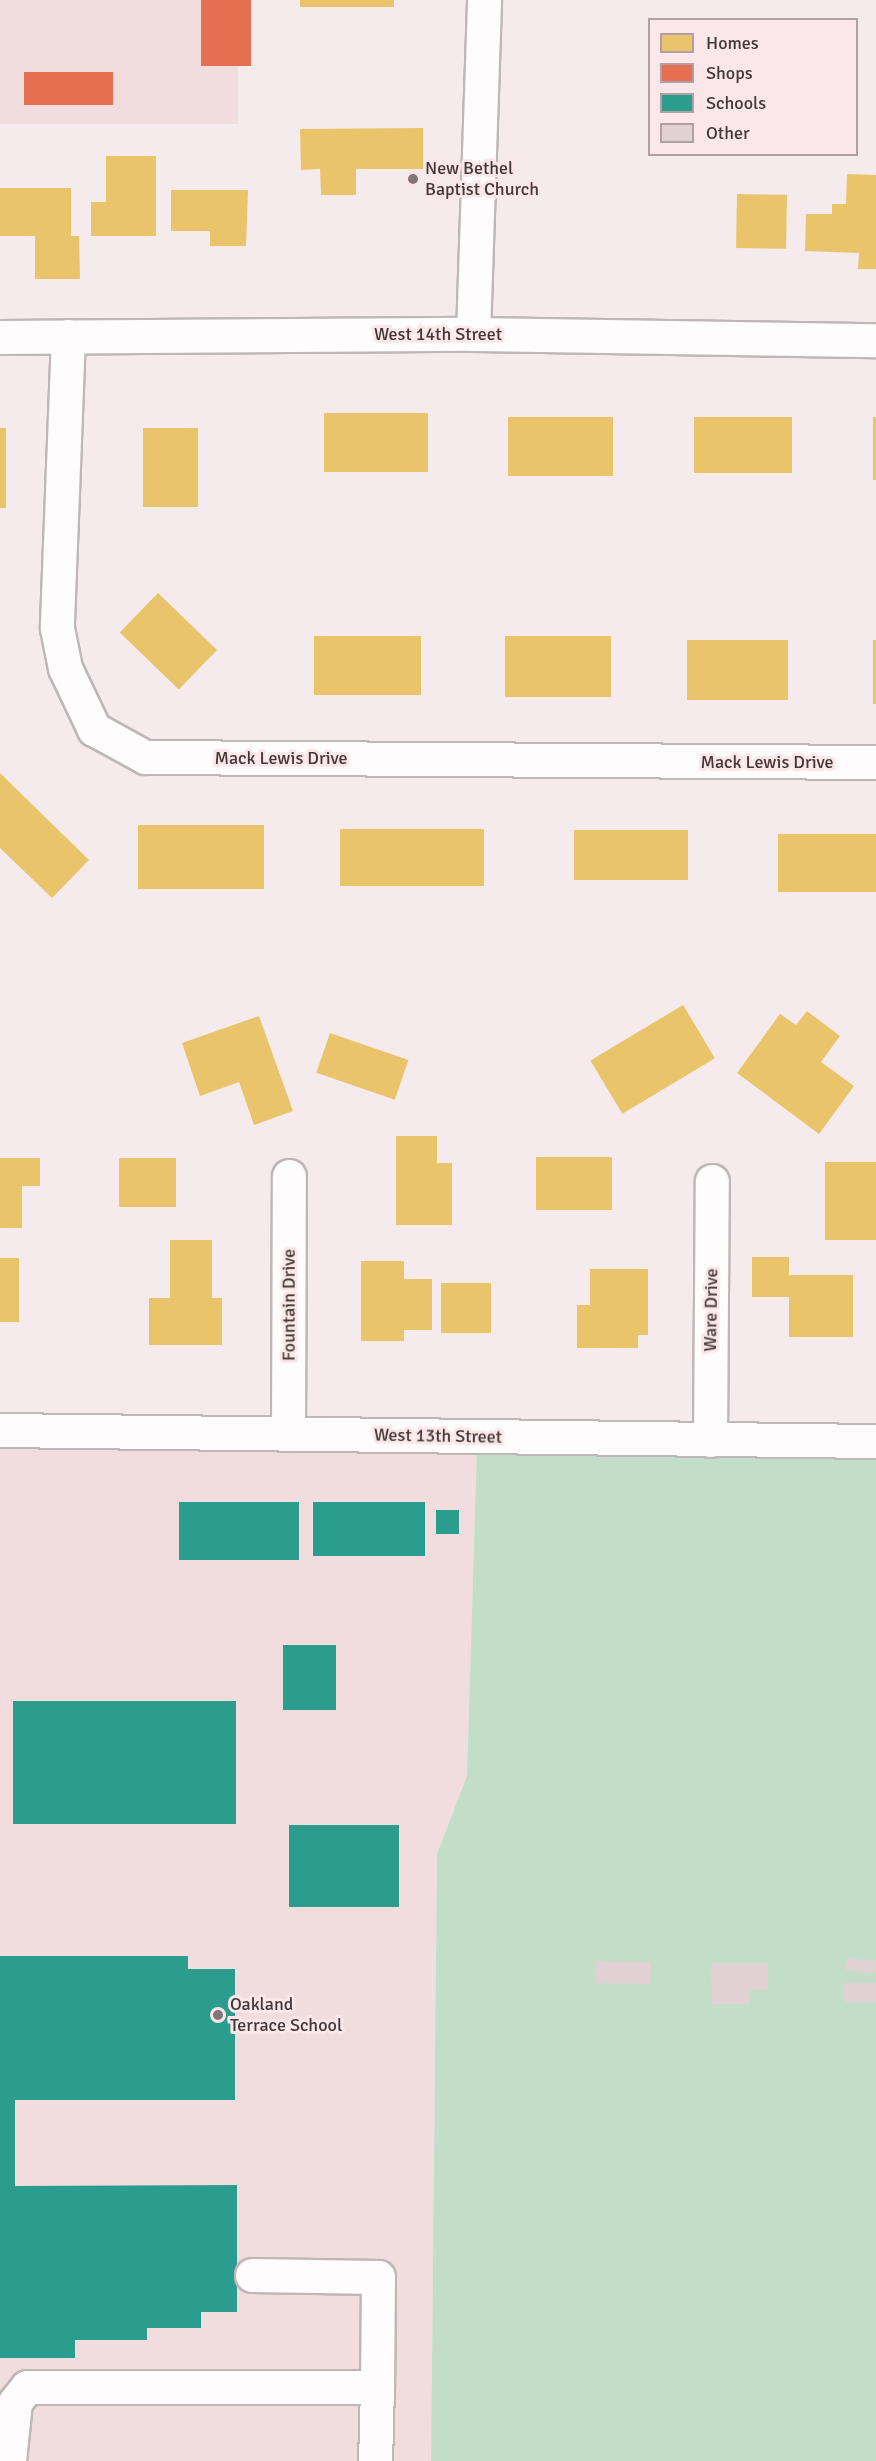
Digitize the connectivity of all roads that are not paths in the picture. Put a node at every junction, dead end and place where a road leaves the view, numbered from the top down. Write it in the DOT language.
graph roads {
  1 [pos="484,0"];
  2 [pos="473,334"];
  3 [pos="68,336"];
  4 [pos="0,337"];
  5 [pos="876,340"];
  6 [pos="876,762"];
  7 [pos="289,1176"];
  8 [pos="712,1181"];
  9 [pos="0,1430"];
  10 [pos="288,1434"];
  11 [pos="710,1440"];
  12 [pos="876,1441"];
  13 [pos="252,2275"];
  14 [pos="377,2387"];
  15 [pos="9,2461"];
  16 [pos="375,2461"];
  1 -- 2 [label="street"];
  2 -- 3 [label="street, West 14th Street"];
  2 -- 5 [label="street, West 14th Street"];
  3 -- 4 [label="street, West 14th Street"];
  3 -- 6 [label="street, Mack Lewis Drive"];
  7 -- 10 [label="street, Fountain Drive"];
  8 -- 11 [label="street, Ware Drive"];
  9 -- 10 [label="street, West 13th Street"];
  10 -- 11 [label="street, West 13th Street"];
  11 -- 12 [label="street, West 13th Street"];
  13 -- 14 [label="street"];
  14 -- 15 [label="street"];
  14 -- 16 [label="street"];
}
